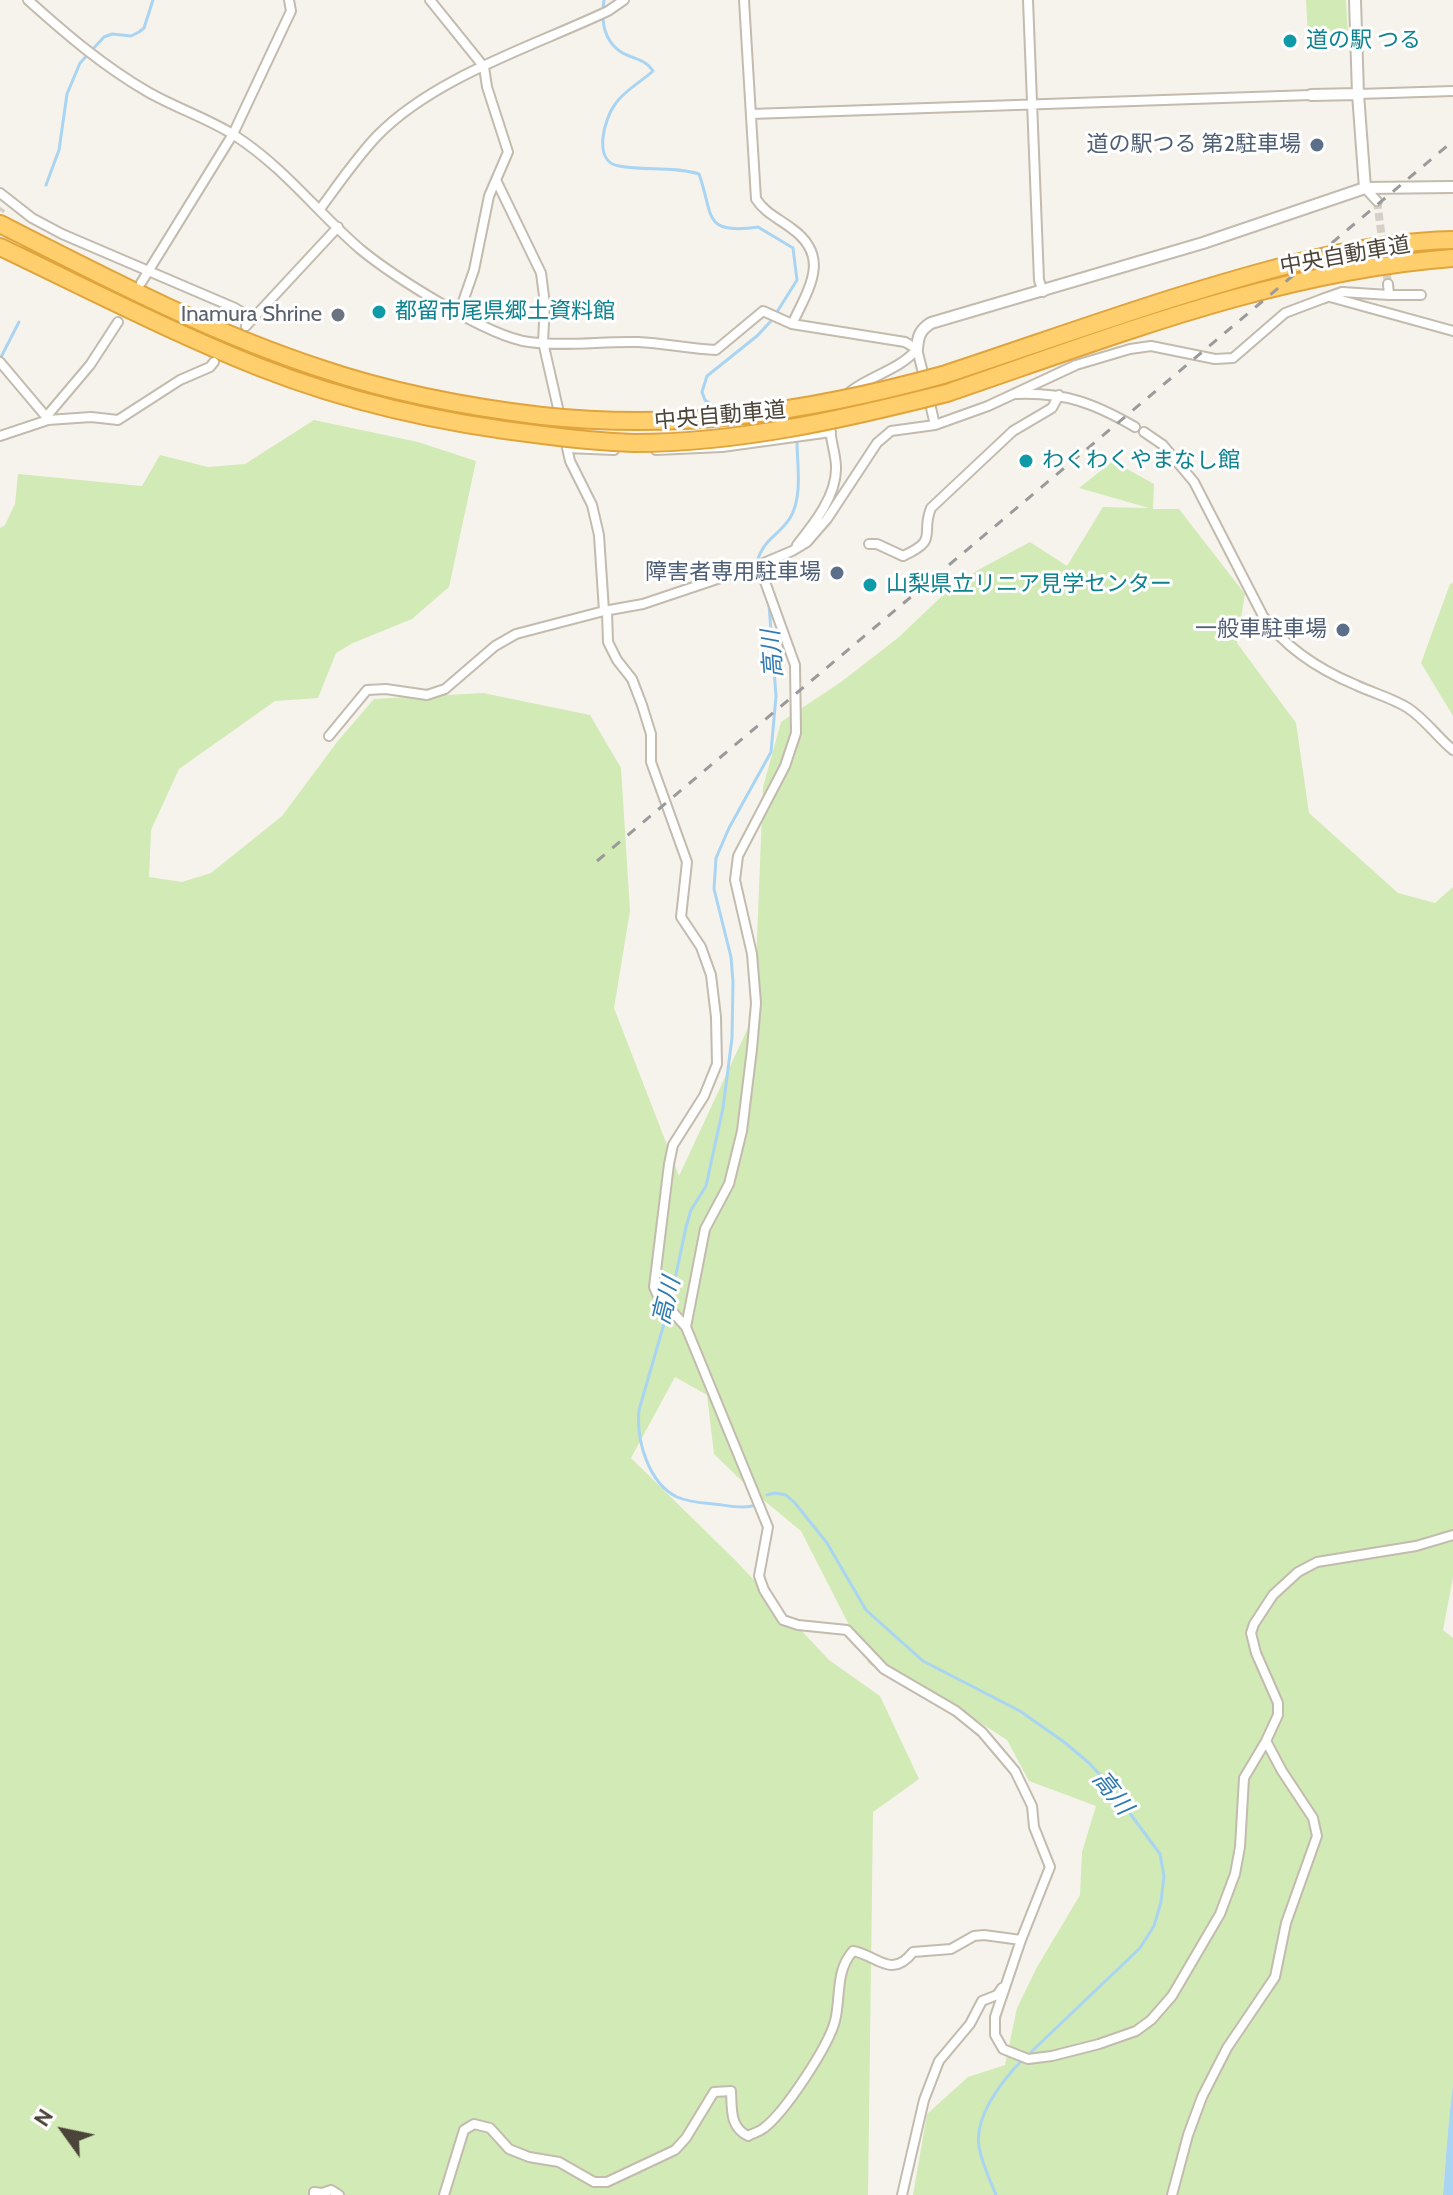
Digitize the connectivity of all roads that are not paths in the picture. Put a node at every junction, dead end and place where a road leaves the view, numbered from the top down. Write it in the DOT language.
graph roads {
  1 [pos="28,0"];
  2 [pos="289,0"];
  3 [pos="430,0"];
  4 [pos="624,0"];
  5 [pos="744,0"];
  6 [pos="1028,0"];
  7 [pos="1355,0"];
  8 [pos="484,67"];
  9 [pos="1453,91"];
  10 [pos="1358,94"];
  11 [pos="1311,95"];
  12 [pos="1032,106"];
  13 [pos="751,114"];
  14 [pos="233,134"];
  15 [pos="496,180"];
  16 [pos="1453,187"];
  17 [pos="1365,188"];
  18 [pos="4,196"];
  19 [pos="1377,201"];
  20 [pos="320,209"];
  21 [pos="1,216"];
  22 [pos="338,227"];
  23 [pos="1453,240"];
  24 [pos="0,247"];
  25 [pos="1453,258"];
  26 [pos="147,270"];
  27 [pos="141,283"];
  28 [pos="1388,284"];
  29 [pos="1043,292"];
  30 [pos="1389,295"];
  31 [pos="1421,295"];
  32 [pos="1329,296"];
  33 [pos="459,313"];
  34 [pos="253,319"];
  35 [pos="118,322"];
  36 [pos="790,322"];
  37 [pos="246,326"];
  38 [pos="1453,331"];
  39 [pos="543,342"];
  40 [pos="917,349"];
  41 [pos="214,362"];
  42 [pos="1,363"];
  43 [pos="1011,395"];
  44 [pos="1059,395"];
  45 [pos="47,418"];
  46 [pos="935,425"];
  47 [pos="1135,427"];
  48 [pos="831,432"];
  49 [pos="1144,432"];
  50 [pos="0,436"];
  51 [pos="567,448"];
  52 [pos="869,544"];
  53 [pos="792,551"];
  54 [pos="759,565"];
  55 [pos="606,611"];
  56 [pos="329,736"];
  57 [pos="1453,750"];
  58 [pos="686,1327"];
  59 [pos="1453,1535"];
  60 [pos="1266,1741"];
  61 [pos="1021,1940"];
  62 [pos="1005,1983"];
  63 [pos="314,2195"];
  64 [pos="339,2195"];
  65 [pos="444,2195"];
  66 [pos="902,2195"];
  67 [pos="1172,2195"];
  1 -- 14 [label="street"];
  2 -- 14 [label="street"];
  3 -- 8 [label="street"];
  4 -- 8 [label="street"];
  5 -- 13 [label="street"];
  6 -- 12 [label="street"];
  7 -- 10 [label="street"];
  8 -- 15 [label="street"];
  8 -- 20 [label="street"];
  9 -- 10 [label="street"];
  10 -- 11 [label="street"];
  10 -- 17 [label="street"];
  11 -- 12 [label="street"];
  12 -- 13 [label="street"];
  12 -- 29 [label="street"];
  13 -- 36 [label="street"];
  14 -- 20 [label="street"];
  14 -- 26 [label="street"];
  15 -- 33 [label="street"];
  15 -- 39 [label="street"];
  16 -- 17 [label="street"];
  17 -- 19 [label="street"];
  17 -- 29 [label="street"];
  18 -- 21 [label="street"];
  18 -- 26 [label="street"];
  20 -- 22 [label="street"];
  21 -- 23 [label="highway, 中央自動車道, bridge"];
  22 -- 33 [label="street"];
  22 -- 34 [label="street"];
  24 -- 25 [label="highway, 中央自動車道, bridge"];
  26 -- 27 [label="street"];
  26 -- 34 [label="street"];
  28 -- 30 [label="street"];
  29 -- 40 [label="street"];
  30 -- 31 [label="street"];
  30 -- 32 [label="street"];
  32 -- 38 [label="street"];
  32 -- 43 [label="street"];
  33 -- 39 [label="street"];
  34 -- 37 [label="street"];
  35 -- 45 [label="street"];
  36 -- 39 [label="street"];
  36 -- 40 [label="street"];
  39 -- 51 [label="street"];
  40 -- 46 [label="street"];
  40 -- 48 [label="street"];
  41 -- 45 [label="street"];
  42 -- 45 [label="street"];
  43 -- 44 [label="street"];
  43 -- 46 [label="street"];
  44 -- 47 [label="street"];
  44 -- 52 [label="street"];
  45 -- 50 [label="street"];
  46 -- 53 [label="street"];
  48 -- 51 [label="street"];
  48 -- 53 [label="street"];
  49 -- 57 [label="street"];
  51 -- 55 [label="street"];
  53 -- 54 [label="street"];
  54 -- 55 [label="street"];
  54 -- 58 [label="street"];
  55 -- 56 [label="street"];
  55 -- 58 [label="street"];
  58 -- 61 [label="street"];
  59 -- 60 [label="street"];
  60 -- 62 [label="street"];
  60 -- 67 [label="street"];
  61 -- 62 [label="street"];
  61 -- 65 [label="street"];
  62 -- 66 [label="street"];
  63 -- 64 [label="street"];
}
